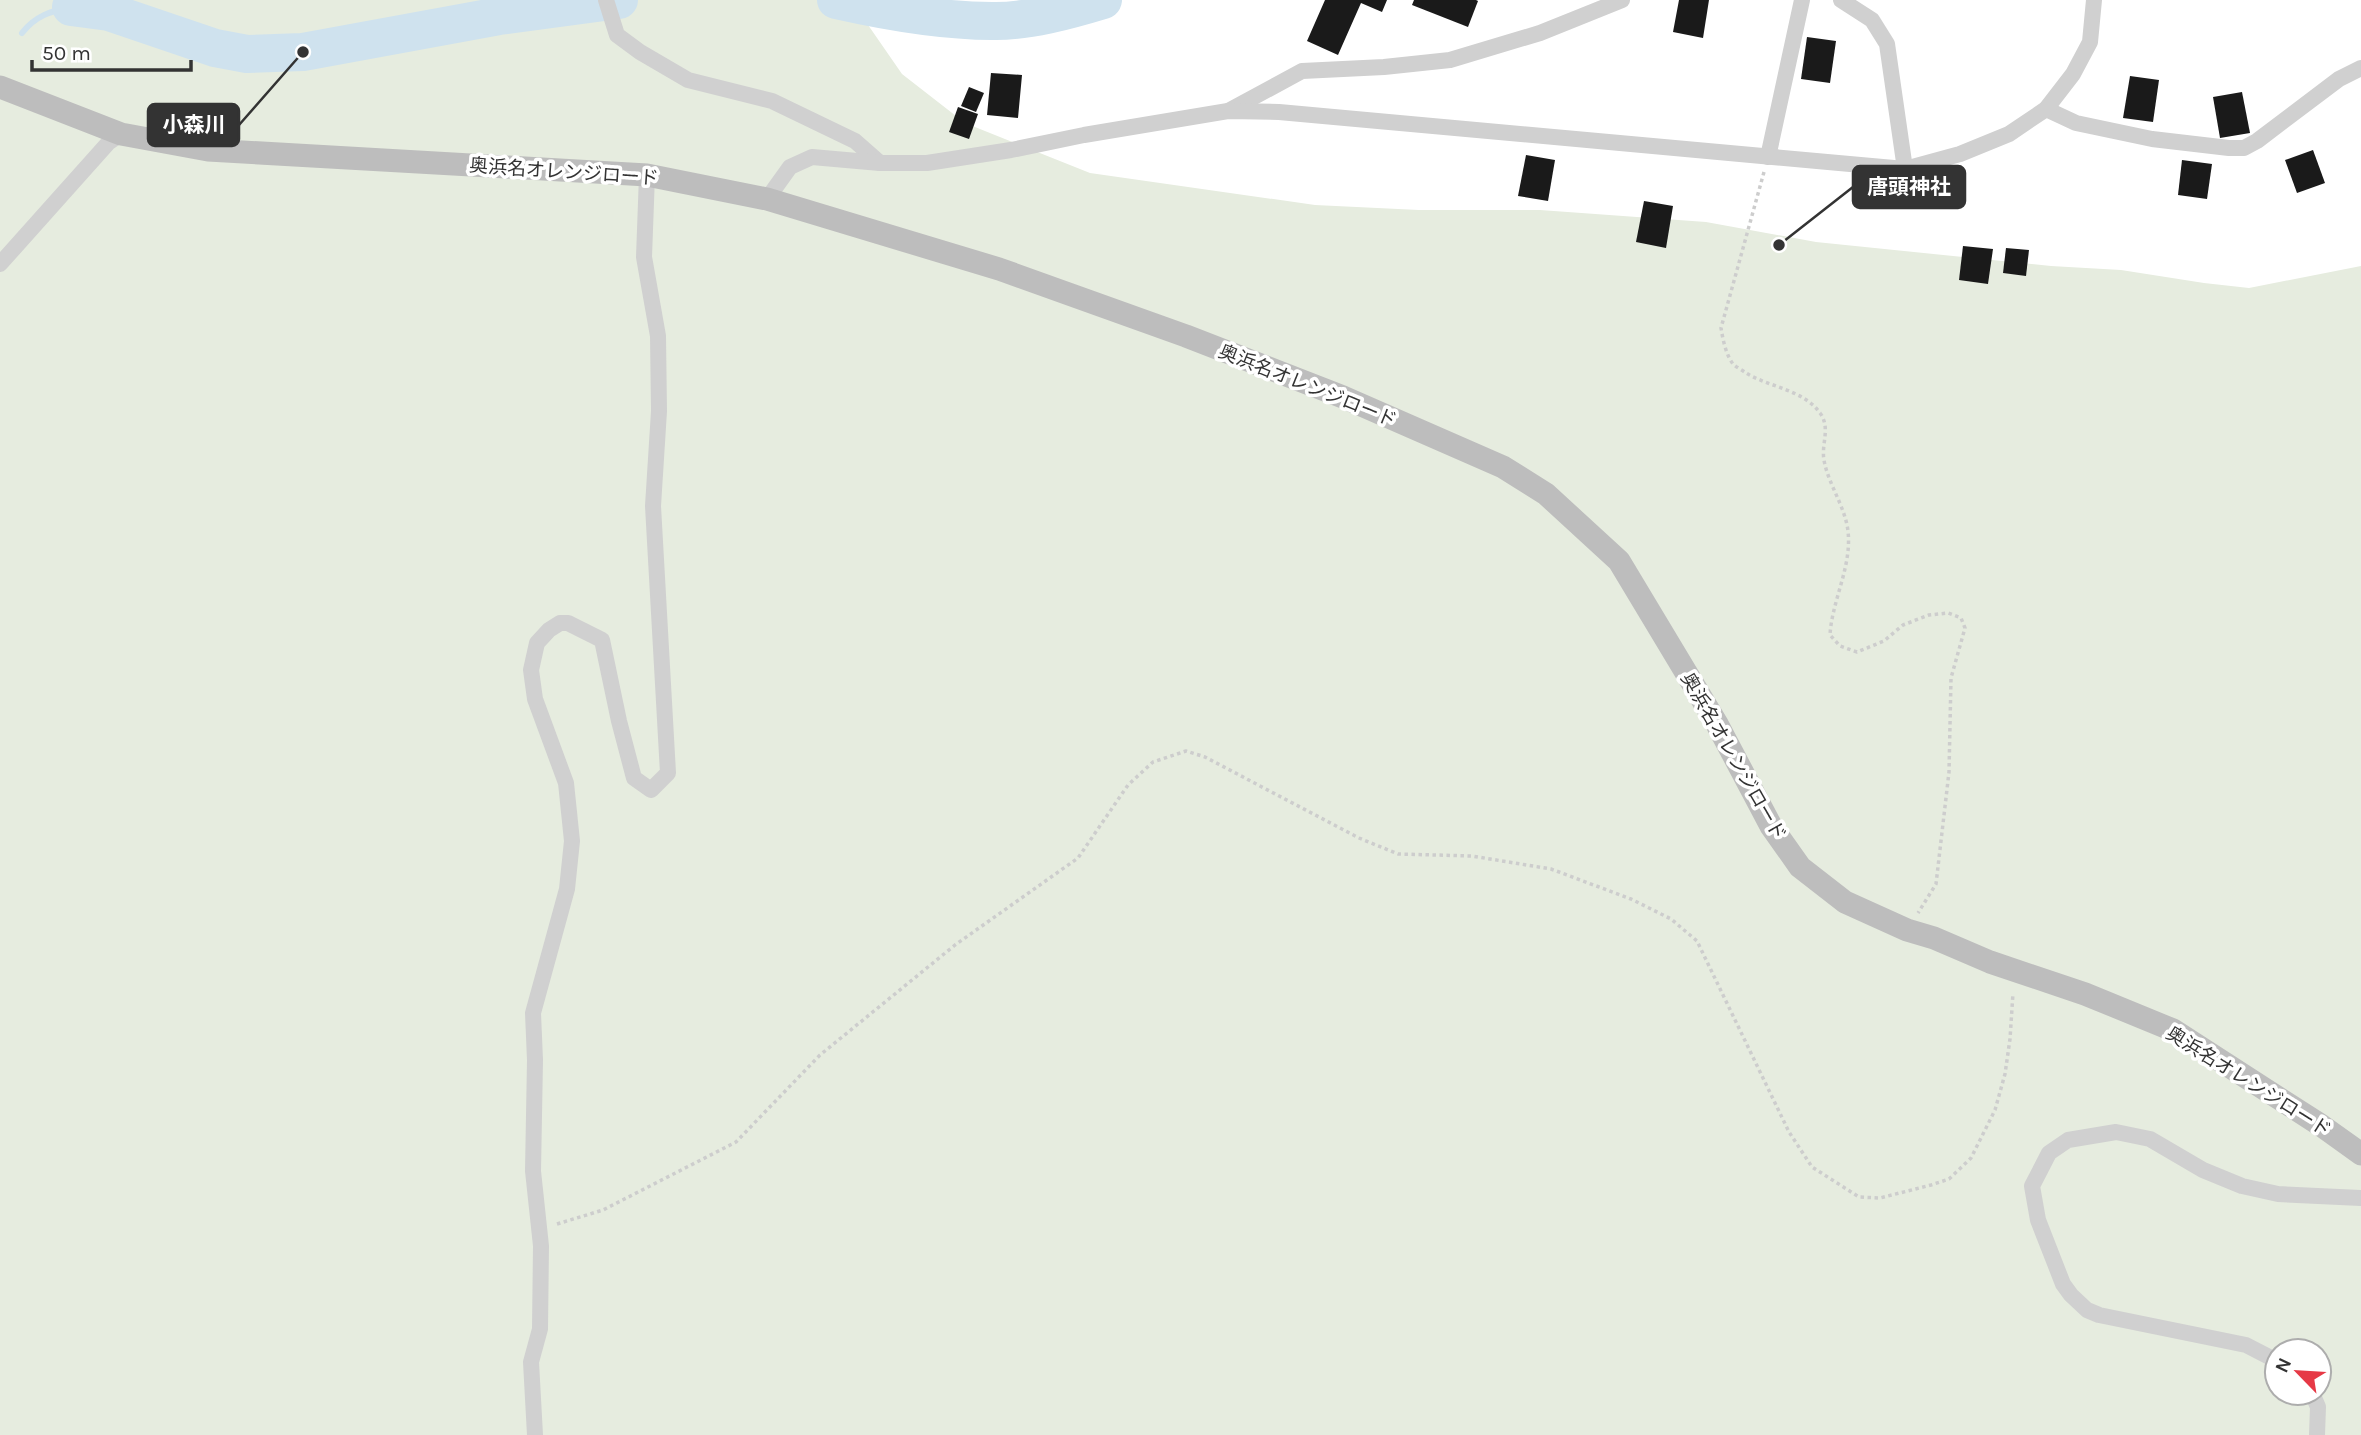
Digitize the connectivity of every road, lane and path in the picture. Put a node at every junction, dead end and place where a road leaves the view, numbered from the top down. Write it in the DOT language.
graph roads {
  1 [pos="606,0"];
  2 [pos="1622,0"];
  3 [pos="1802,0"];
  4 [pos="1841,0"];
  5 [pos="2094,0"];
  6 [pos="2361,68"];
  7 [pos="0,87"];
  8 [pos="2046,108"];
  9 [pos="1228,111"];
  10 [pos="121,134"];
  11 [pos="1768,157"];
  12 [pos="880,163"];
  13 [pos="1905,169"];
  14 [pos="647,175"];
  15 [pos="767,199"];
  16 [pos="0,264"];
  17 [pos="1907,930"];
  18 [pos="2014,970"];
  19 [pos="2361,1154"];
  20 [pos="2361,1198"];
  21 [pos="540,1229"];
  22 [pos="2263,1354"];
  23 [pos="2318,1407"];
  24 [pos="535,1435"];
  25 [pos="2316,1435"];
  1 -- 12 [label="street"];
  2 -- 9 [label="street"];
  3 -- 11 [label="street"];
  4 -- 13 [label="street"];
  5 -- 8 [label="street"];
  6 -- 8 [label="street"];
  7 -- 10 [label="street, 奥浜名オレンジロード"];
  8 -- 13 [label="street"];
  9 -- 11 [label="street"];
  9 -- 12 [label="street"];
  10 -- 14 [label="street, 奥浜名オレンジロード"];
  10 -- 16 [label="street"];
  11 -- 13 [label="street"];
  11 -- 17 [label="path"];
  12 -- 15 [label="street"];
  14 -- 15 [label="street, 奥浜名オレンジロード"];
  14 -- 21 [label="street"];
  15 -- 17 [label="street, 奥浜名オレンジロード"];
  17 -- 18 [label="street, 奥浜名オレンジロード"];
  18 -- 19 [label="street, 奥浜名オレンジロード"];
  18 -- 21 [label="path"];
  20 -- 22 [label="street"];
  21 -- 24 [label="street"];
  23 -- 25 [label="street"];
}
